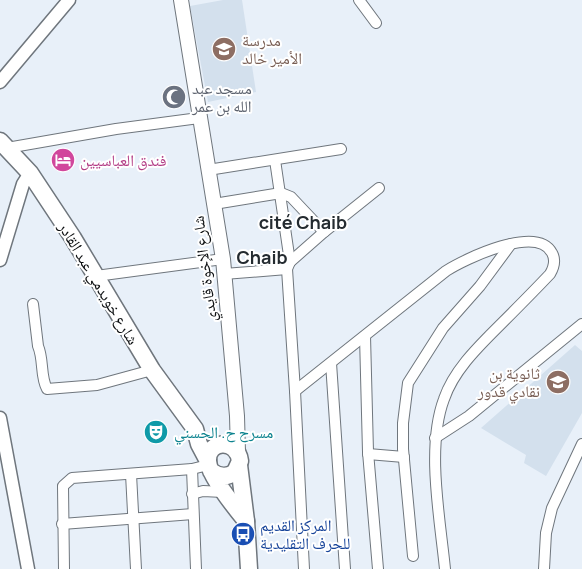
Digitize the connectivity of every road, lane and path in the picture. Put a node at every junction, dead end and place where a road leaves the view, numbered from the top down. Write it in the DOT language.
graph roads {
  1 [pos="69,0"];
  2 [pos="181,0"];
  3 [pos="359,0"];
  4 [pos="376,23"];
  5 [pos="0,82"];
  6 [pos="199,118"];
  7 [pos="3,145"];
  8 [pos="341,149"];
  9 [pos="275,160"];
  10 [pos="208,170"];
  11 [pos="30,173"];
  12 [pos="379,188"];
  13 [pos="281,193"];
  14 [pos="214,204"];
  15 [pos="324,232"];
  16 [pos="511,244"];
  17 [pos="223,259"];
  18 [pos="0,260"];
  19 [pos="289,265"];
  20 [pos="224,274"];
  21 [pos="96,276"];
  22 [pos="33,304"];
  23 [pos="582,324"];
  24 [pos="365,336"];
  25 [pos="331,362"];
  26 [pos="152,370"];
  27 [pos="296,391"];
  28 [pos="0,418"];
  29 [pos="194,429"];
  30 [pos="436,438"];
  31 [pos="582,444"];
  32 [pos="368,454"];
  33 [pos="404,457"];
  34 [pos="222,465"];
  35 [pos="192,469"];
  36 [pos="131,474"];
  37 [pos="192,494"];
  38 [pos="193,514"];
  39 [pos="133,518"];
  40 [pos="246,522"];
  41 [pos="62,524"];
  42 [pos="413,556"];
  43 [pos="28,569"];
  44 [pos="64,569"];
  45 [pos="136,569"];
  46 [pos="196,569"];
  47 [pos="249,569"];
  48 [pos="304,569"];
  49 [pos="345,569"];
  50 [pos="378,569"];
  51 [pos="445,569"];
  52 [pos="544,569"];
  1 -- 5 [label="street"];
  2 -- 6 [label="main road, شارع الإخوة قايدي"];
  3 -- 4 [label="street"];
  6 -- 7 [label="street"];
  6 -- 10 [label="main road, شارع الإخوة قايدي"];
  7 -- 11 [label="main road, شارع خويدمي عبد القادر"];
  8 -- 9 [label="street"];
  9 -- 10 [label="street"];
  9 -- 13 [label="street"];
  10 -- 14 [label="main road, شارع الإخوة قايدي"];
  11 -- 18 [label="street"];
  11 -- 21 [label="main road, شارع خويدمي عبد القادر"];
  12 -- 15 [label="street"];
  13 -- 14 [label="street"];
  13 -- 15 [label="street"];
  13 -- 19 [label="street"];
  14 -- 17 [label="main road, شارع الإخوة قايدي"];
  15 -- 19 [label="street"];
  16 -- 24 [label="street"];
  16 -- 30 [label="street"];
  16 -- 33 [label="street"];
  17 -- 20 [label="main road, شارع الإخوة قايدي"];
  17 -- 21 [label="street"];
  19 -- 20 [label="street"];
  19 -- 27 [label="street"];
  20 -- 34 [label="main road, شارع الإخوة قايدي"];
  21 -- 26 [label="main road, شارع خويدمي عبد القادر"];
  22 -- 26 [label="street"];
  23 -- 30 [label="street"];
  24 -- 25 [label="street"];
  24 -- 32 [label="street"];
  25 -- 27 [label="street"];
  25 -- 49 [label="street"];
  26 -- 29 [label="main road, شارع خويدمي عبد القادر"];
  27 -- 48 [label="street"];
  28 -- 43 [label="street"];
  29 -- 34 [label="main road, شارع خويدمي عبد القادر"];
  29 -- 34 [label="main road, شارع خويدمي عبد القادر"];
  30 -- 51 [label="street"];
  31 -- 52 [label="street"];
  32 -- 33 [label="street"];
  32 -- 50 [label="street"];
  33 -- 42 [label="street"];
  34 -- 35 [label="street"];
  34 -- 37 [label="street"];
  34 -- 40 [label="main road, شارع خويدمي عبد القادر"];
  34 -- 40 [label="main road, شارع خويدمي عبد القادر"];
  35 -- 36 [label="street"];
  35 -- 37 [label="street"];
  36 -- 39 [label="street"];
  36 -- 41 [label="street"];
  37 -- 38 [label="street"];
  38 -- 39 [label="street"];
  38 -- 46 [label="street"];
  39 -- 41 [label="street"];
  39 -- 45 [label="street"];
  40 -- 47 [label="main road"];
  41 -- 44 [label="street"];
}
